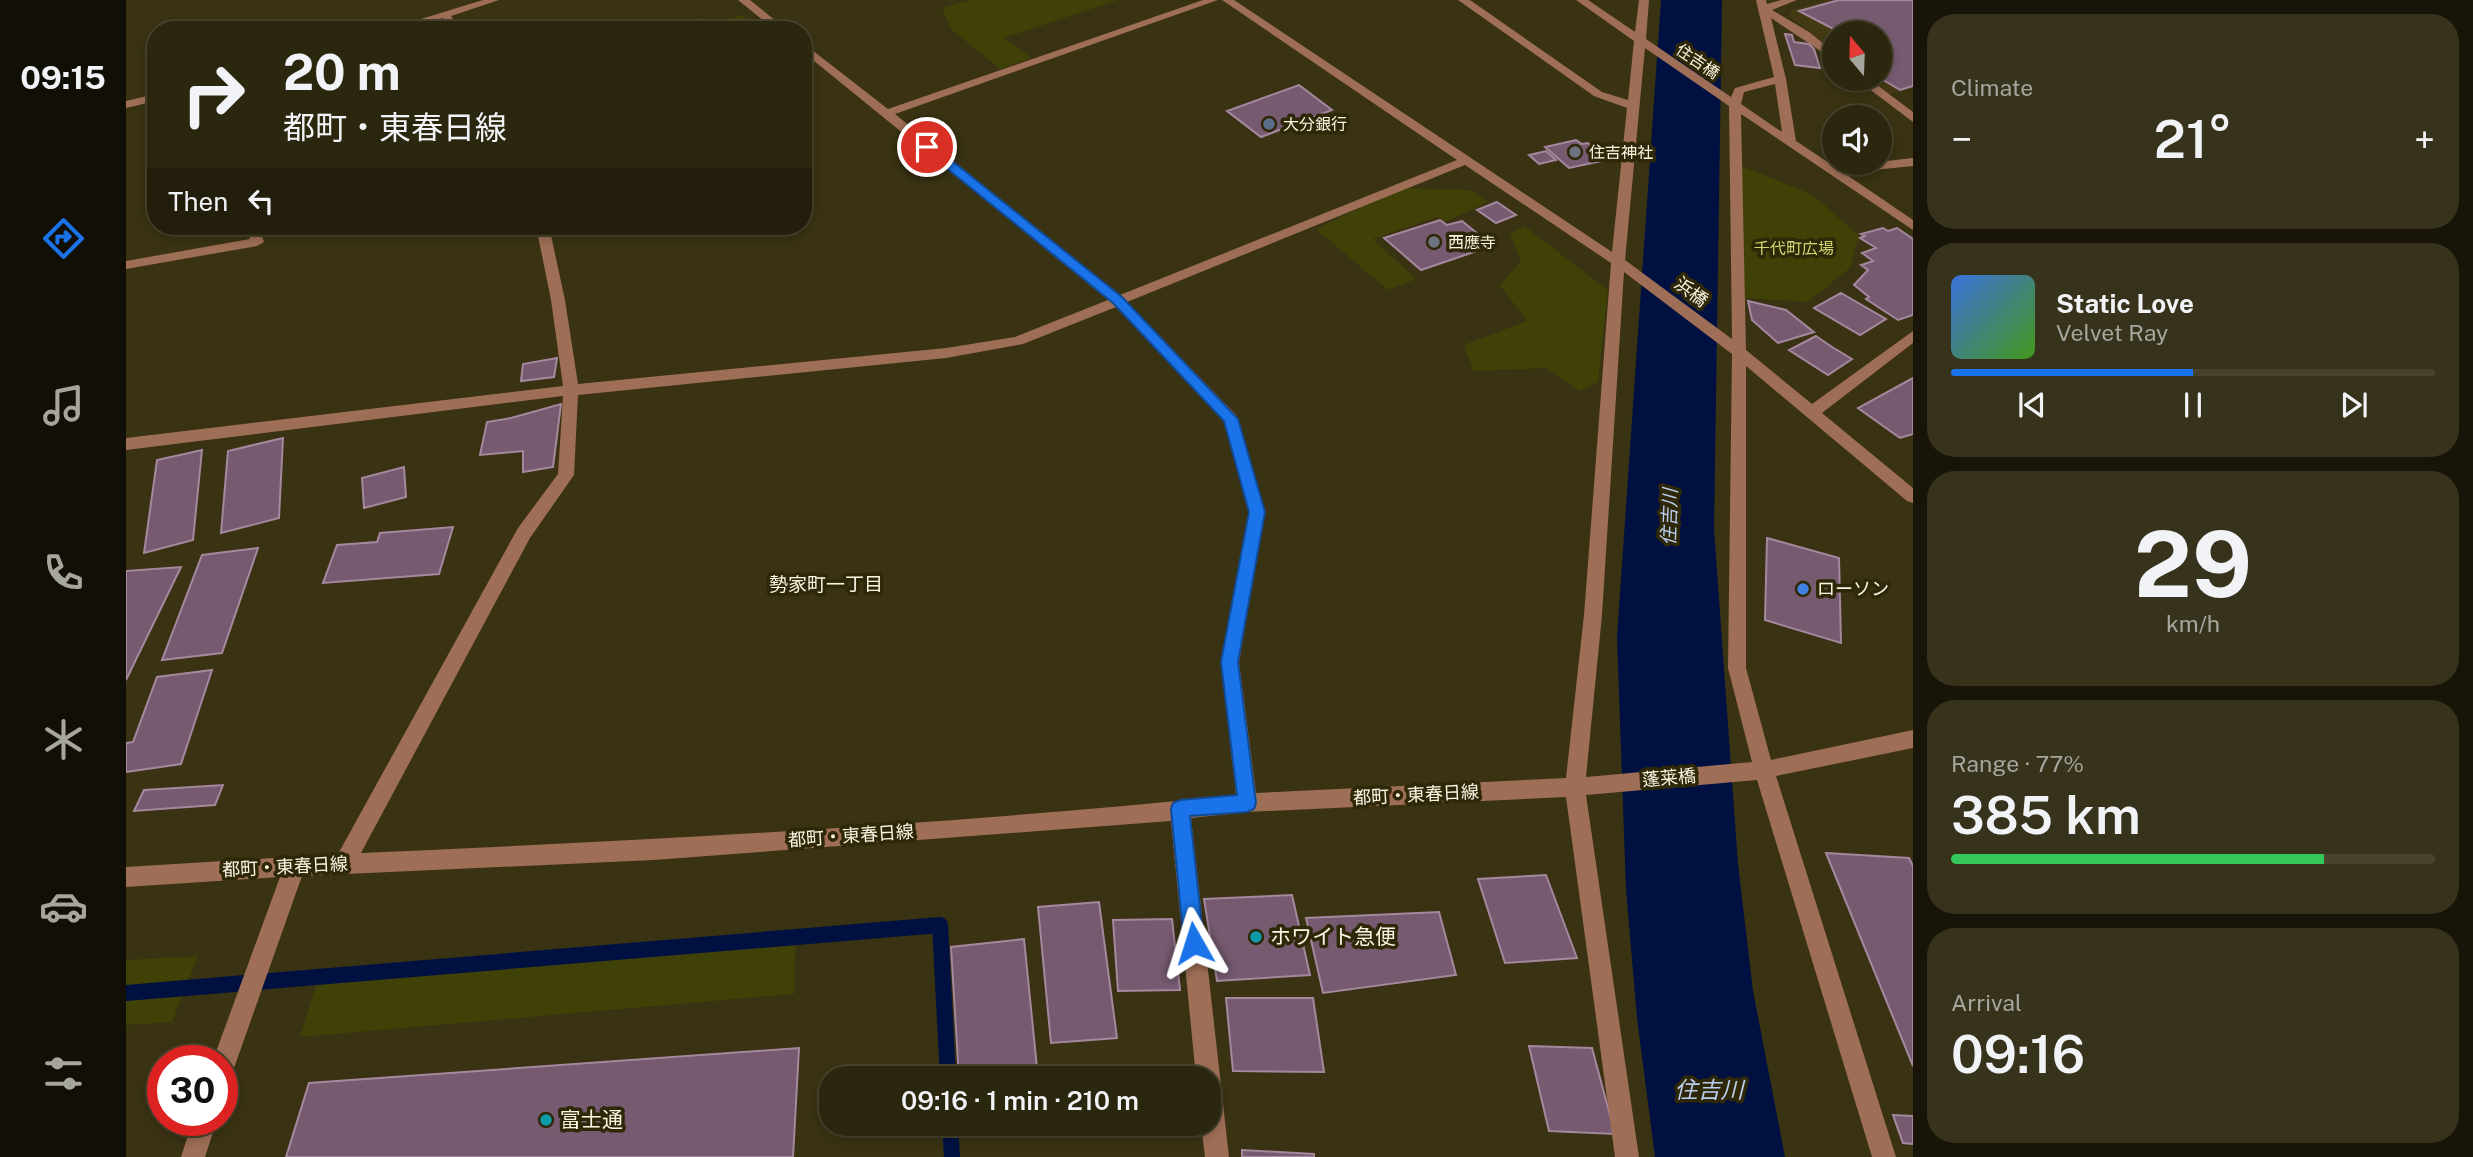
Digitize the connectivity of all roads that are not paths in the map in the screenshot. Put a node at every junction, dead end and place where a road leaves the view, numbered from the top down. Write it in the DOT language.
graph roads {
  1 [pos="494,0"];
  2 [pos="743,0"];
  3 [pos="1213,0"];
  4 [pos="1227,0"];
  5 [pos="1463,0"];
  6 [pos="1581,0"];
  7 [pos="1644,0"];
  8 [pos="1792,0"];
  9 [pos="1762,4"];
  10 [pos="445,14"];
  11 [pos="421,21"];
  12 [pos="450,21"];
  13 [pos="770,21"];
  14 [pos="1645,44"];
  15 [pos="1822,47"];
  16 [pos="812,54"];
  17 [pos="1780,79"];
  18 [pos="1878,91"];
  19 [pos="147,99"];
  20 [pos="1731,103"];
  21 [pos="126,105"];
  22 [pos="1633,106"];
  23 [pos="888,113"];
  24 [pos="1913,118"];
  25 [pos="1790,143"];
  26 [pos="1467,160"];
  27 [pos="1913,162"];
  28 [pos="1822,164"];
  29 [pos="1892,164"];
  30 [pos="1839,175"];
  31 [pos="1913,226"];
  32 [pos="255,235"];
  33 [pos="544,235"];
  34 [pos="126,265"];
  35 [pos="1623,265"];
  36 [pos="1117,300"];
  37 [pos="1913,336"];
  38 [pos="1735,349"];
  39 [pos="570,390"];
  40 [pos="1811,413"];
  41 [pos="126,444"];
  42 [pos="1913,497"];
  43 [pos="1913,739"];
  44 [pos="1764,770"];
  45 [pos="1575,787"];
  46 [pos="1247,803"];
  47 [pos="1180,809"];
  48 [pos="344,864"];
  49 [pos="295,866"];
  50 [pos="126,877"];
  51 [pos="230,1045"];
  52 [pos="1207,1066"];
  53 [pos="199,1136"];
  54 [pos="1215,1136"];
  55 [pos="192,1157"];
  56 [pos="1217,1157"];
  57 [pos="1627,1157"];
  58 [pos="1884,1157"];
  1 -- 10 [label="street"];
  2 -- 13 [label="street"];
  3 -- 23 [label="street"];
  4 -- 26 [label="street, 浜橋"];
  5 -- 22 [label="street"];
  6 -- 14 [label="street, 住吉橋"];
  7 -- 14 [label="street"];
  8 -- 9 [label="street"];
  9 -- 15 [label="street"];
  9 -- 17 [label="street"];
  10 -- 11 [label="street"];
  10 -- 12 [label="street"];
  14 -- 20 [label="street, 住吉橋"];
  14 -- 22 [label="street"];
  16 -- 23 [label="street"];
  17 -- 20 [label="street"];
  17 -- 25 [label="street"];
  18 -- 24 [label="street"];
  19 -- 21 [label="street"];
  20 -- 25 [label="street, 住吉橋"];
  20 -- 38 [label="street"];
  22 -- 35 [label="street"];
  23 -- 36 [label="street"];
  25 -- 28 [label="street, 住吉橋"];
  26 -- 35 [label="street, 浜橋"];
  26 -- 36 [label="street"];
  27 -- 29 [label="street"];
  30 -- 31 [label="street, 住吉橋"];
  32 -- 34 [label="street"];
  33 -- 39 [label="street"];
  35 -- 38 [label="street, 浜橋"];
  35 -- 45 [label="street"];
  36 -- 39 [label="street"];
  36 -- 46 [label="street"];
  37 -- 40 [label="street"];
  38 -- 40 [label="street, 浜橋"];
  38 -- 44 [label="street"];
  39 -- 41 [label="street"];
  39 -- 48 [label="street"];
  40 -- 42 [label="street, 浜橋"];
  43 -- 44 [label="street"];
  44 -- 45 [label="street, 蓬莱橋"];
  44 -- 58 [label="street"];
  45 -- 46 [label="street, 都町・東春日線"];
  45 -- 57 [label="street"];
  46 -- 47 [label="street, 都町・東春日線"];
  47 -- 48 [label="street, 都町・東春日線"];
  47 -- 52 [label="street"];
  48 -- 49 [label="street, 都町・東春日線"];
  49 -- 50 [label="street, 都町・東春日線"];
  49 -- 51 [label="street"];
  53 -- 55 [label="street"];
  54 -- 56 [label="street"];
}
